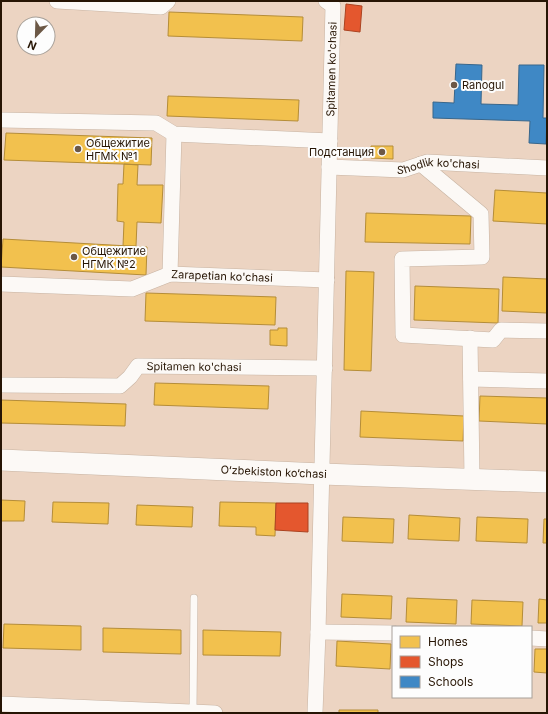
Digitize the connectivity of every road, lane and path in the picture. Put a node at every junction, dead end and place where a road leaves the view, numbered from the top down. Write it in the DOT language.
graph roads {
  1 [pos="58,1"];
  2 [pos="168,1"];
  3 [pos="326,1"];
  4 [pos="1,120"];
  5 [pos="174,134"];
  6 [pos="330,141"];
  7 [pos="421,164"];
  8 [pos="329,167"];
  9 [pos="547,168"];
  10 [pos="170,274"];
  11 [pos="327,280"];
  12 [pos="1,284"];
  13 [pos="547,331"];
  14 [pos="470,338"];
  15 [pos="325,368"];
  16 [pos="471,380"];
  17 [pos="547,381"];
  18 [pos="1,385"];
  19 [pos="1,460"];
  20 [pos="322,474"];
  21 [pos="472,479"];
  22 [pos="547,482"];
  23 [pos="194,598"];
  24 [pos="318,632"];
  25 [pos="392,634"];
  26 [pos="532,638"];
  27 [pos="547,639"];
  28 [pos="1,704"];
  29 [pos="193,713"];
  30 [pos="215,713"];
  31 [pos="315,713"];
  1 -- 2 [label="street"];
  3 -- 6 [label="street, Spitamen ko'chasi"];
  4 -- 5 [label="street"];
  5 -- 6 [label="street"];
  5 -- 10 [label="street"];
  6 -- 8 [label="street, Spitamen ko'chasi"];
  7 -- 8 [label="street, Shodlik ko'chasi"];
  7 -- 9 [label="street, Shodlik ko'chasi"];
  7 -- 14 [label="street"];
  8 -- 11 [label="street, Spitamen ko'chasi"];
  10 -- 11 [label="street, Zarapetian ko'chasi"];
  10 -- 12 [label="street, Zarapetian ko'chasi"];
  11 -- 15 [label="street, Spitamen ko'chasi"];
  13 -- 14 [label="street"];
  14 -- 16 [label="street"];
  15 -- 18 [label="street, Spitamen ko'chasi"];
  15 -- 20 [label="street, Spitamen ko'chasi"];
  16 -- 17 [label="street"];
  16 -- 21 [label="street"];
  19 -- 20 [label="street, O‘zbekiston ko‘chasi"];
  20 -- 21 [label="street, O‘zbekiston ko‘chasi"];
  20 -- 24 [label="street, Spitamen ko'chasi"];
  21 -- 22 [label="street, O‘zbekiston ko‘chasi"];
  23 -- 29 [label="lane"];
  24 -- 25 [label="street"];
  24 -- 31 [label="street, Spitamen ko'chasi"];
  26 -- 27 [label="street"];
  28 -- 29 [label="street"];
  29 -- 30 [label="street"];
}
